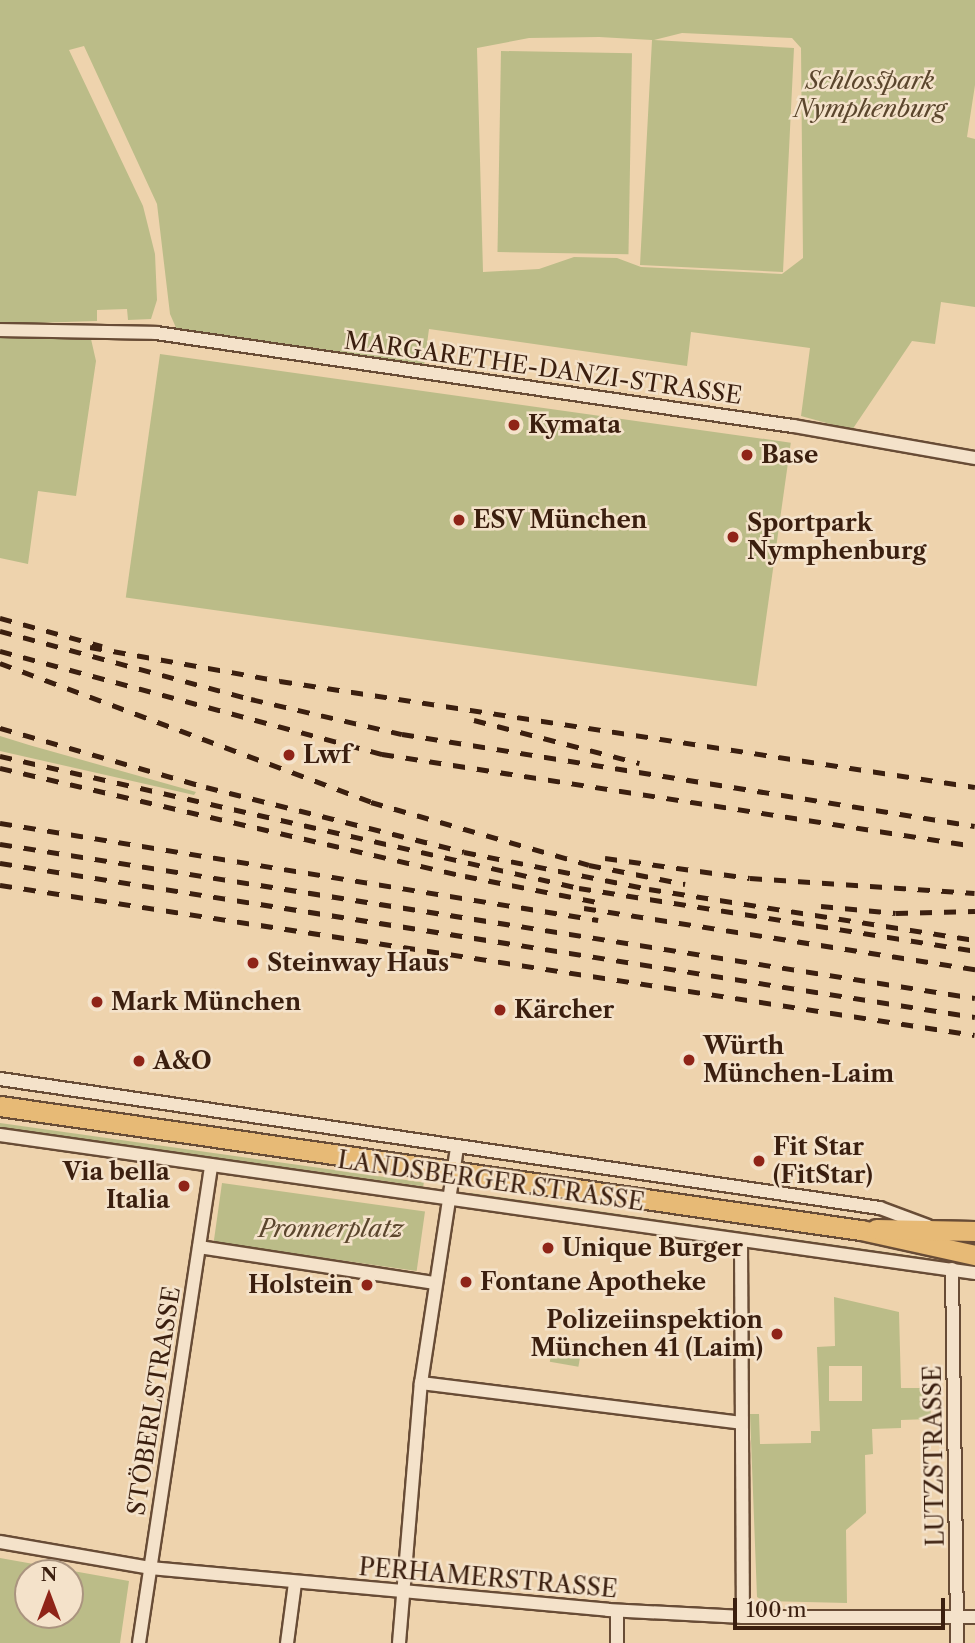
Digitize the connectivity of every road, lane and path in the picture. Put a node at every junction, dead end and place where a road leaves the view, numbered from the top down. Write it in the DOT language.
graph roads {
  1 [pos="0,330"];
  2 [pos="975,458"];
  3 [pos="0,1079"];
  4 [pos="0,1106"];
  5 [pos="0,1135"];
  6 [pos="457,1147"];
  7 [pos="212,1165"];
  8 [pos="454,1172"];
  9 [pos="449,1200"];
  10 [pos="933,1228"];
  11 [pos="861,1230"];
  12 [pos="975,1231"];
  13 [pos="741,1242"];
  14 [pos="199,1247"];
  15 [pos="975,1255"];
  16 [pos="952,1269"];
  17 [pos="975,1273"];
  18 [pos="435,1283"];
  19 [pos="421,1383"];
  20 [pos="740,1423"];
  21 [pos="0,1542"];
  22 [pos="150,1568"];
  23 [pos="295,1583"];
  24 [pos="403,1593"];
  25 [pos="617,1611"];
  26 [pos="743,1616"];
  27 [pos="957,1616"];
  28 [pos="975,1617"];
  29 [pos="139,1643"];
  30 [pos="287,1643"];
  31 [pos="399,1643"];
  32 [pos="617,1643"];
  33 [pos="957,1643"];
  1 -- 2 [label="street, MARGARETHE-DANZI-STRASSE"];
  3 -- 6 [label="street, LANDSBERGER STRASSE"];
  4 -- 8 [label="main road, LANDSBERGER STRASSE"];
  5 -- 7 [label="street, LANDSBERGER STRASSE"];
  6 -- 8 [label="street, LANDSBERGER STRASSE"];
  6 -- 10 [label="street, LANDSBERGER STRASSE"];
  7 -- 9 [label="street, LANDSBERGER STRASSE"];
  7 -- 14 [label="street, STÖBERLSTRASSE"];
  8 -- 9 [label="street"];
  8 -- 11 [label="main road, LANDSBERGER STRASSE"];
  9 -- 13 [label="street, LANDSBERGER STRASSE"];
  9 -- 18 [label="street"];
  10 -- 11 [label="main road, LANDSBERGER STRASSE"];
  10 -- 12 [label="main road, LANDSBERGER STRASSE"];
  11 -- 15 [label="main road, LANDSBERGER STRASSE"];
  13 -- 16 [label="street, LANDSBERGER STRASSE"];
  13 -- 20 [label="street"];
  14 -- 18 [label="street"];
  14 -- 22 [label="street, STÖBERLSTRASSE"];
  16 -- 17 [label="street, LANDSBERGER STRASSE"];
  16 -- 27 [label="street, LUTZSTRASSE"];
  18 -- 19 [label="street"];
  19 -- 20 [label="street"];
  19 -- 24 [label="street"];
  20 -- 26 [label="street"];
  21 -- 22 [label="street, PERHAMERSTRASSE"];
  22 -- 23 [label="street, PERHAMERSTRASSE"];
  22 -- 29 [label="street, STÖBERLSTRASSE"];
  23 -- 24 [label="street, PERHAMERSTRASSE"];
  23 -- 30 [label="street"];
  24 -- 25 [label="street, PERHAMERSTRASSE"];
  24 -- 31 [label="street"];
  25 -- 26 [label="street, PERHAMERSTRASSE"];
  25 -- 32 [label="street"];
  26 -- 27 [label="street, PERHAMERSTRASSE"];
  27 -- 28 [label="street, PERHAMERSTRASSE"];
  27 -- 33 [label="street, LUTZSTRASSE"];
}
